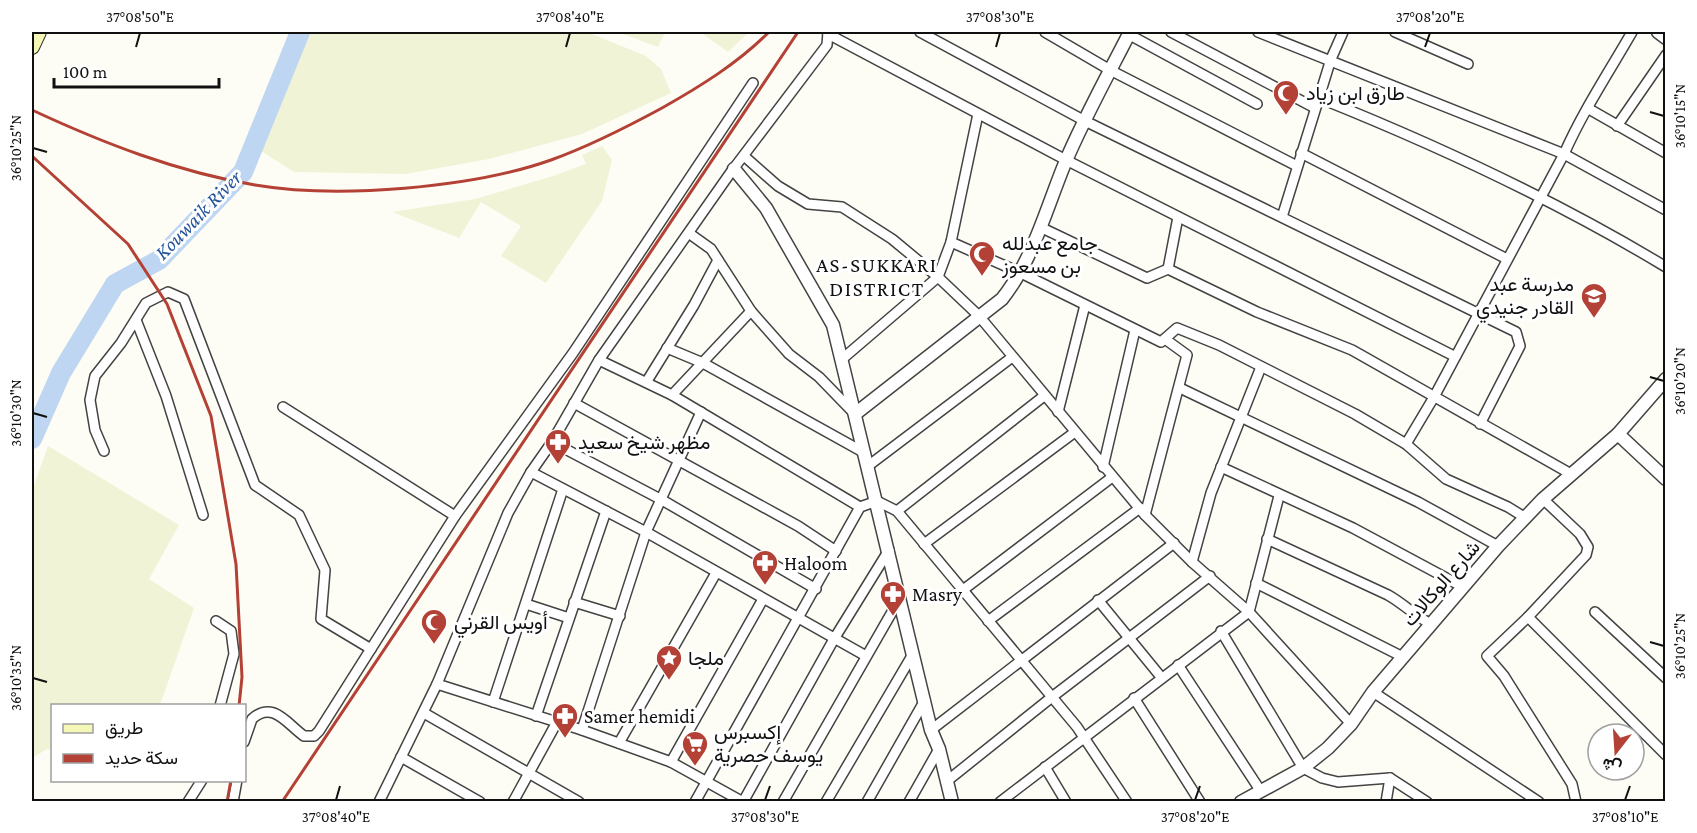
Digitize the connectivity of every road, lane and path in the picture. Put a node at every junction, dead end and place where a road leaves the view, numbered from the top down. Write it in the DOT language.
graph roads {
  1 [pos="39,32"];
  2 [pos="920,32"];
  3 [pos="1045,32"];
  4 [pos="1171,32"];
  5 [pos="1258,32"];
  6 [pos="1343,32"];
  7 [pos="1395,32"];
  8 [pos="1632,32"];
  9 [pos="1658,32"];
  10 [pos="828,33"];
  11 [pos="1129,33"];
  12 [pos="1665,38"];
  13 [pos="32,47"];
  14 [pos="1665,55"];
  15 [pos="1331,59"];
  16 [pos="1468,64"];
  17 [pos="1110,70"];
  18 [pos="753,83"];
  19 [pos="1319,98"];
  20 [pos="1257,104"];
  21 [pos="1316,108"];
  22 [pos="1589,108"];
  23 [pos="978,114"];
  24 [pos="1085,121"];
  25 [pos="1617,126"];
  26 [pos="1301,153"];
  27 [pos="1665,153"];
  28 [pos="1564,154"];
  29 [pos="744,156"];
  30 [pos="1066,160"];
  31 [pos="1297,166"];
  32 [pos="734,168"];
  33 [pos="1540,196"];
  34 [pos="1665,210"];
  35 [pos="1178,217"];
  36 [pos="1282,217"];
  37 [pos="1040,227"];
  38 [pos="690,234"];
  39 [pos="951,242"];
  40 [pos="1507,259"];
  41 [pos="718,260"];
  42 [pos="1665,267"];
  43 [pos="1168,269"];
  44 [pos="1021,273"];
  45 [pos="938,277"];
  46 [pos="1085,305"];
  47 [pos="750,311"];
  48 [pos="1477,313"];
  49 [pos="979,316"];
  50 [pos="136,320"];
  51 [pos="1135,330"];
  52 [pos="1166,339"];
  53 [pos="667,348"];
  54 [pos="1454,356"];
  55 [pos="1011,358"];
  56 [pos="599,360"];
  57 [pos="841,360"];
  58 [pos="703,363"];
  59 [pos="1261,367"];
  60 [pos="1665,379"];
  61 [pos="647,381"];
  62 [pos="1180,388"];
  63 [pos="672,395"];
  64 [pos="1044,396"];
  65 [pos="1434,397"];
  66 [pos="574,403"];
  67 [pos="283,407"];
  68 [pos="701,412"];
  69 [pos="1058,412"];
  70 [pos="855,414"];
  71 [pos="1241,418"];
  72 [pos="1480,424"];
  73 [pos="1075,432"];
  74 [pos="1618,434"];
  75 [pos="552,442"];
  76 [pos="1406,444"];
  77 [pos="104,451"];
  78 [pos="863,452"];
  79 [pos="678,461"];
  80 [pos="868,466"];
  81 [pos="1103,467"];
  82 [pos="1221,467"];
  83 [pos="531,472"];
  84 [pos="1570,474"];
  85 [pos="1111,478"];
  86 [pos="1665,479"];
  87 [pos="563,489"];
  88 [pos="1278,496"];
  89 [pos="1543,499"];
  90 [pos="662,500"];
  91 [pos="877,501"];
  92 [pos="860,507"];
  93 [pos="606,511"];
  94 [pos="897,511"];
  95 [pos="1142,512"];
  96 [pos="203,515"];
  97 [pos="455,516"];
  98 [pos="1524,518"];
  99 [pos="646,532"];
  100 [pos="1268,539"];
  101 [pos="1174,543"];
  102 [pos="924,544"];
  103 [pos="1498,546"];
  104 [pos="889,550"];
  105 [pos="836,551"];
  106 [pos="1192,562"];
  107 [pos="716,573"];
  108 [pos="1210,576"];
  109 [pos="1256,583"];
  110 [pos="1463,587"];
  111 [pos="816,589"];
  112 [pos="963,590"];
  113 [pos="901,597"];
  114 [pos="763,599"];
  115 [pos="1098,600"];
  116 [pos="574,602"];
  117 [pos="526,604"];
  118 [pos="1249,612"];
  119 [pos="1595,612"];
  120 [pos="620,616"];
  121 [pos="1527,617"];
  122 [pos="569,618"];
  123 [pos="799,619"];
  124 [pos="216,621"];
  125 [pos="988,621"];
  126 [pos="1431,624"];
  127 [pos="1221,631"];
  128 [pos="1129,638"];
  129 [pos="834,639"];
  130 [pos="371,649"];
  131 [pos="913,654"];
  132 [pos="866,656"];
  133 [pos="1403,657"];
  134 [pos="1021,659"];
  135 [pos="1178,665"];
  136 [pos="1161,677"];
  137 [pos="1665,678"];
  138 [pos="437,684"];
  139 [pos="1373,692"];
  140 [pos="1052,697"];
  141 [pos="1134,698"];
  142 [pos="925,700"];
  143 [pos="493,702"];
  144 [pos="220,704"];
  145 [pos="424,713"];
  146 [pos="536,716"];
  147 [pos="557,722"];
  148 [pos="1351,724"];
  149 [pos="582,730"];
  150 [pos="931,730"];
  151 [pos="246,736"];
  152 [pos="1084,736"];
  153 [pos="619,743"];
  154 [pos="939,749"];
  155 [pos="1665,755"];
  156 [pos="401,757"];
  157 [pos="671,762"];
  158 [pos="1045,767"];
  159 [pos="1303,768"];
  160 [pos="528,774"];
  161 [pos="1390,778"];
  162 [pos="707,780"];
  163 [pos="201,782"];
  164 [pos="237,782"];
  165 [pos="947,782"];
  166 [pos="1260,790"];
  167 [pos="384,800"];
  168 [pos="188,801"];
  169 [pos="232,801"];
  170 [pos="480,801"];
  171 [pos="513,801"];
  172 [pos="579,801"];
  173 [pos="695,801"];
  174 [pos="743,801"];
  175 [pos="783,801"];
  176 [pos="826,801"];
  177 [pos="867,801"];
  178 [pos="909,801"];
  179 [pos="952,801"];
  180 [pos="1000,801"];
  181 [pos="1066,801"];
  182 [pos="1127,801"];
  183 [pos="1200,801"];
  184 [pos="1241,801"];
  185 [pos="1386,801"];
  186 [pos="1427,801"];
  187 [pos="1539,801"];
  188 [pos="1576,801"];
  1 -- 13 [label="main road"];
  2 -- 24 [label="street"];
  3 -- 17 [label="street"];
  4 -- 21 [label="street"];
  5 -- 15 [label="street"];
  6 -- 15 [label="street"];
  7 -- 16 [label="street"];
  8 -- 22 [label="street"];
  9 -- 12 [label="street"];
  10 -- 23 [label="street"];
  10 -- 29 [label="street"];
  11 -- 17 [label="street"];
  11 -- 20 [label="street"];
  14 -- 25 [label="street"];
  15 -- 19 [label="street"];
  15 -- 28 [label="street"];
  17 -- 24 [label="street"];
  17 -- 31 [label="street"];
  18 -- 97 [label="street"];
  19 -- 21 [label="street"];
  19 -- 33 [label="street"];
  21 -- 26 [label="street"];
  22 -- 25 [label="street"];
  22 -- 28 [label="street"];
  23 -- 30 [label="street"];
  23 -- 39 [label="street"];
  24 -- 30 [label="street"];
  24 -- 36 [label="street"];
  25 -- 27 [label="street"];
  26 -- 31 [label="street"];
  26 -- 40 [label="street"];
  28 -- 33 [label="street"];
  28 -- 34 [label="street"];
  29 -- 32 [label="street"];
  29 -- 45 [label="street"];
  30 -- 35 [label="street"];
  30 -- 37 [label="street"];
  31 -- 36 [label="street"];
  32 -- 38 [label="street"];
  32 -- 57 [label="street"];
  33 -- 40 [label="street"];
  33 -- 42 [label="street"];
  35 -- 43 [label="street"];
  35 -- 54 [label="street"];
  36 -- 48 [label="street"];
  37 -- 43 [label="street"];
  37 -- 44 [label="street"];
  38 -- 41 [label="street"];
  38 -- 56 [label="street"];
  39 -- 44 [label="street"];
  39 -- 45 [label="street"];
  40 -- 48 [label="street"];
  41 -- 47 [label="street"];
  41 -- 53 [label="street"];
  43 -- 65 [label="street"];
  44 -- 46 [label="street"];
  44 -- 49 [label="street"];
  45 -- 49 [label="street"];
  45 -- 57 [label="street"];
  46 -- 51 [label="street"];
  46 -- 69 [label="street"];
  47 -- 58 [label="street"];
  47 -- 70 [label="street"];
  48 -- 54 [label="street"];
  48 -- 72 [label="street"];
  49 -- 55 [label="street"];
  49 -- 70 [label="street"];
  50 -- 77 [label="street"];
  50 -- 96 [label="street"];
  50 -- 130 [label="street"];
  51 -- 52 [label="street"];
  51 -- 81 [label="street"];
  52 -- 59 [label="street"];
  52 -- 62 [label="street"];
  53 -- 58 [label="street"];
  53 -- 61 [label="street"];
  54 -- 65 [label="street"];
  55 -- 64 [label="street"];
  55 -- 80 [label="street"];
  56 -- 61 [label="street"];
  56 -- 66 [label="street"];
  57 -- 70 [label="street"];
  58 -- 63 [label="street"];
  58 -- 78 [label="street"];
  59 -- 71 [label="street"];
  59 -- 76 [label="street"];
  60 -- 74 [label="street, شارع الوكالات"];
  61 -- 63 [label="street"];
  62 -- 71 [label="street"];
  62 -- 95 [label="street"];
  63 -- 68 [label="street"];
  64 -- 69 [label="street"];
  64 -- 94 [label="street"];
  65 -- 72 [label="street"];
  65 -- 76 [label="street"];
  66 -- 75 [label="street"];
  66 -- 79 [label="street"];
  67 -- 97 [label="street"];
  68 -- 79 [label="street"];
  68 -- 92 [label="street"];
  69 -- 73 [label="street"];
  70 -- 78 [label="street"];
  71 -- 82 [label="street"];
  71 -- 103 [label="street"];
  72 -- 84 [label="street"];
  73 -- 81 [label="street"];
  73 -- 102 [label="street"];
  74 -- 84 [label="street, شارع الوكالات"];
  74 -- 86 [label="street"];
  75 -- 83 [label="street"];
  75 -- 90 [label="street"];
  76 -- 98 [label="street"];
  78 -- 80 [label="street"];
  79 -- 90 [label="street"];
  79 -- 105 [label="street"];
  80 -- 91 [label="street"];
  81 -- 85 [label="street"];
  82 -- 88 [label="street"];
  82 -- 106 [label="street"];
  83 -- 87 [label="street"];
  83 -- 138 [label="street"];
  84 -- 89 [label="street, شارع الوكالات"];
  85 -- 95 [label="street"];
  85 -- 112 [label="street"];
  87 -- 93 [label="street"];
  87 -- 117 [label="street"];
  88 -- 100 [label="street"];
  88 -- 110 [label="street"];
  89 -- 98 [label="street, شارع الوكالات"];
  89 -- 121 [label="street"];
  90 -- 99 [label="street"];
  90 -- 111 [label="street"];
  91 -- 92 [label="street"];
  91 -- 94 [label="street"];
  91 -- 104 [label="street"];
  92 -- 105 [label="street"];
  93 -- 99 [label="street"];
  93 -- 116 [label="street"];
  94 -- 102 [label="street"];
  95 -- 101 [label="street"];
  95 -- 125 [label="street"];
  97 -- 130 [label="street"];
  98 -- 103 [label="street, شارع الوكالات"];
  99 -- 107 [label="street"];
  99 -- 120 [label="street"];
  100 -- 109 [label="street"];
  100 -- 126 [label="street"];
  101 -- 106 [label="street"];
  101 -- 115 [label="street"];
  102 -- 112 [label="street"];
  103 -- 110 [label="street, شارع الوكالات"];
  104 -- 113 [label="street"];
  104 -- 129 [label="street"];
  105 -- 111 [label="street"];
  106 -- 108 [label="street"];
  107 -- 114 [label="street"];
  107 -- 153 [label="street"];
  108 -- 118 [label="street"];
  108 -- 128 [label="street"];
  109 -- 118 [label="street"];
  109 -- 133 [label="street"];
  110 -- 126 [label="street, شارع الوكالات"];
  111 -- 123 [label="street"];
  112 -- 125 [label="street"];
  113 -- 131 [label="street"];
  113 -- 132 [label="street"];
  114 -- 123 [label="street"];
  114 -- 157 [label="street"];
  115 -- 128 [label="street"];
  115 -- 134 [label="street"];
  116 -- 120 [label="street"];
  116 -- 122 [label="street"];
  117 -- 122 [label="street"];
  117 -- 143 [label="street"];
  118 -- 127 [label="street"];
  118 -- 148 [label="street"];
  119 -- 137 [label="street"];
  120 -- 149 [label="street"];
  121 -- 155 [label="street"];
  121 -- 188 [label="street"];
  122 -- 146 [label="street"];
  123 -- 129 [label="street"];
  123 -- 162 [label="street"];
  124 -- 144 [label="street"];
  125 -- 134 [label="street"];
  126 -- 133 [label="street, شارع الوكالات"];
  127 -- 135 [label="street"];
  127 -- 159 [label="street"];
  128 -- 136 [label="street"];
  128 -- 140 [label="street"];
  129 -- 132 [label="street"];
  129 -- 174 [label="street"];
  130 -- 151 [label="street"];
  131 -- 142 [label="street"];
  131 -- 176 [label="street"];
  132 -- 175 [label="street"];
  133 -- 139 [label="street, شارع الوكالات"];
  134 -- 140 [label="street"];
  134 -- 150 [label="street"];
  135 -- 136 [label="street"];
  135 -- 166 [label="street"];
  136 -- 141 [label="street"];
  138 -- 143 [label="street"];
  138 -- 145 [label="street"];
  139 -- 148 [label="street, شارع الوكالات"];
  139 -- 187 [label="street"];
  140 -- 152 [label="street"];
  140 -- 165 [label="street"];
  141 -- 152 [label="street"];
  141 -- 183 [label="street"];
  142 -- 150 [label="street"];
  142 -- 177 [label="street"];
  143 -- 146 [label="street"];
  145 -- 156 [label="street"];
  145 -- 160 [label="street"];
  146 -- 147 [label="street"];
  147 -- 149 [label="street"];
  147 -- 160 [label="street"];
  148 -- 159 [label="street, شارع الوكالات"];
  149 -- 153 [label="street"];
  150 -- 154 [label="street"];
  152 -- 158 [label="street"];
  152 -- 182 [label="street"];
  153 -- 157 [label="street"];
  154 -- 165 [label="street"];
  154 -- 178 [label="street"];
  156 -- 167 [label="street"];
  156 -- 170 [label="street"];
  157 -- 162 [label="street"];
  158 -- 180 [label="street"];
  158 -- 181 [label="street"];
  159 -- 161 [label="street"];
  159 -- 166 [label="street, شارع الوكالات"];
  160 -- 171 [label="street"];
  160 -- 172 [label="street"];
  161 -- 185 [label="street"];
  161 -- 186 [label="street"];
  162 -- 173 [label="street"];
  162 -- 174 [label="street"];
  163 -- 168 [label="street"];
  164 -- 169 [label="street"];
  165 -- 179 [label="street"];
  166 -- 184 [label="street, شارع الوكالات"];
}
